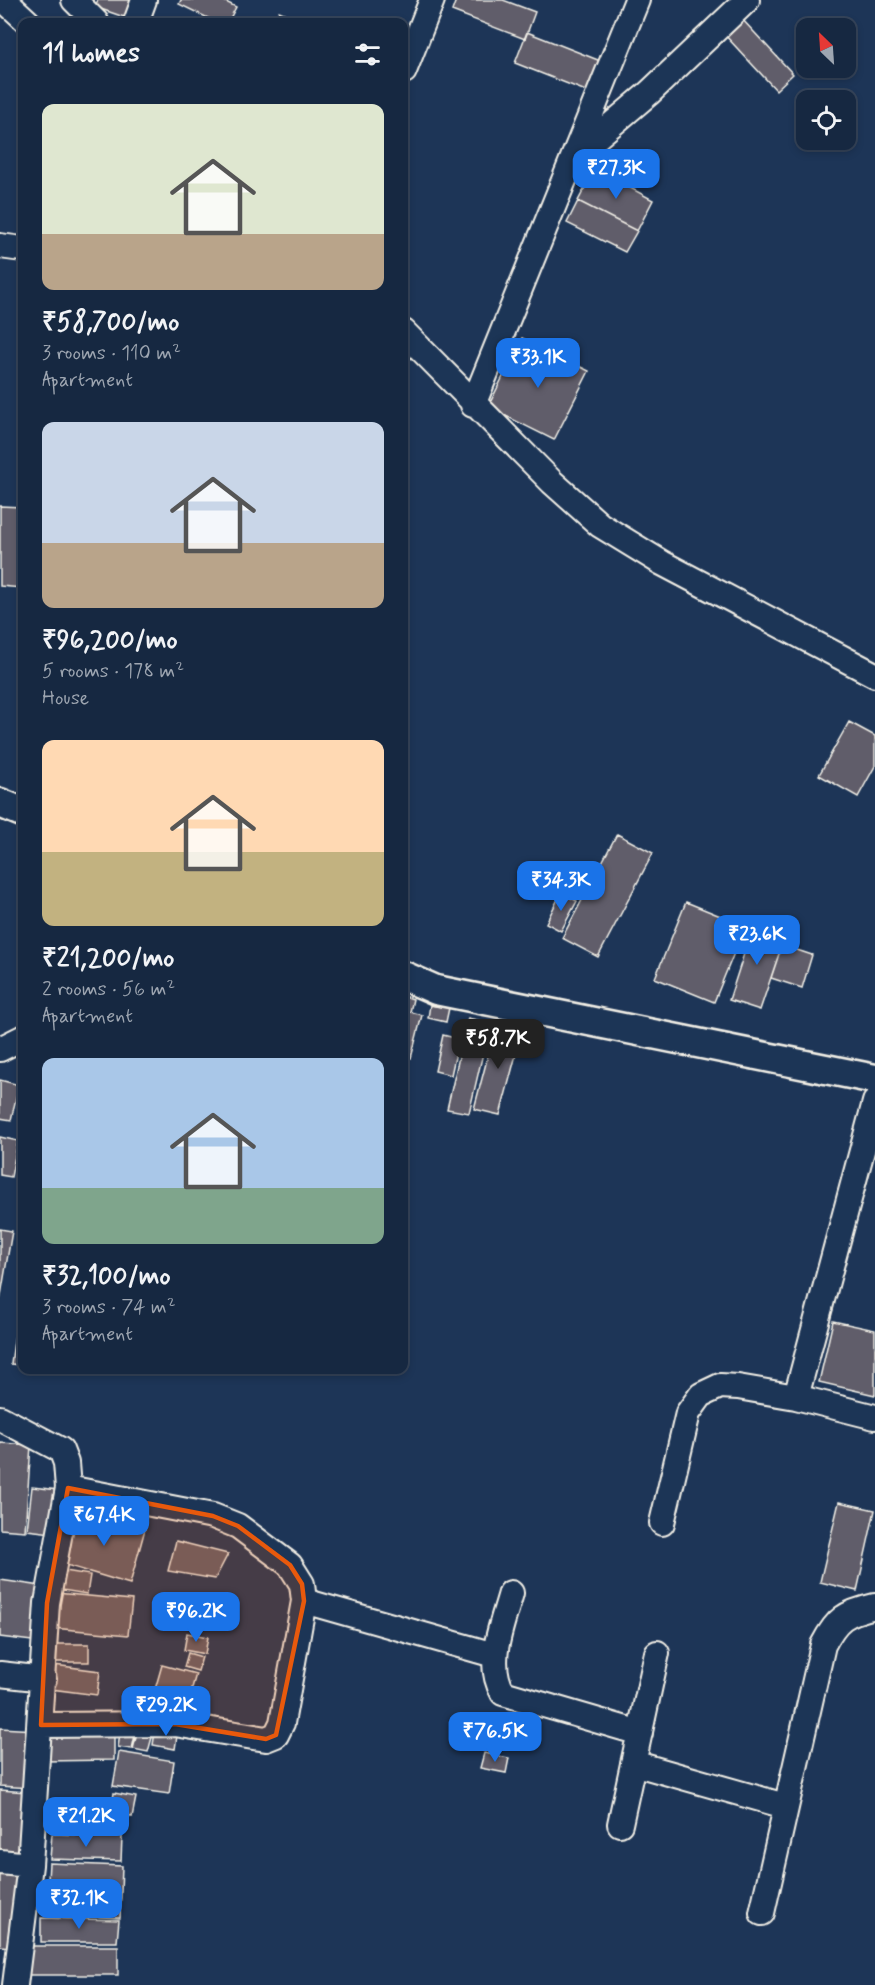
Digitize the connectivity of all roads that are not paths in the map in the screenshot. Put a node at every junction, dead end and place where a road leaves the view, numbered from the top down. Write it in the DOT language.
graph roads {
  1 [pos="4,0"];
  2 [pos="74,0"];
  3 [pos="144,0"];
  4 [pos="432,0"];
  5 [pos="637,0"];
  6 [pos="747,0"];
  7 [pos="24,18"];
  8 [pos="92,18"];
  9 [pos="137,18"];
  10 [pos="408,61"];
  11 [pos="575,156"];
  12 [pos="0,246"];
  13 [pos="18,248"];
  14 [pos="408,336"];
  15 [pos="473,405"];
  16 [pos="875,675"];
  17 [pos="0,803"];
  18 [pos="18,810"];
  19 [pos="408,978"];
  20 [pos="18,1040"];
  21 [pos="0,1049"];
  22 [pos="875,1079"];
  23 [pos="875,1102"];
  24 [pos="796,1397"];
  25 [pos="875,1417"];
  26 [pos="0,1418"];
  27 [pos="68,1488"];
  28 [pos="662,1523"];
  29 [pos="511,1593"];
  30 [pos="304,1601"];
  31 [pos="875,1606"];
  32 [pos="657,1653"];
  33 [pos="494,1655"];
  34 [pos="0,1674"];
  35 [pos="44,1679"];
  36 [pos="41,1725"];
  37 [pos="640,1733"];
  38 [pos="633,1763"];
  39 [pos="785,1806"];
  40 [pos="620,1824"];
  41 [pos="0,1862"];
  42 [pos="30,1865"];
  43 [pos="762,1912"];
  44 [pos="10,1978"];
  1 -- 7 [label="street"];
  2 -- 8 [label="street"];
  3 -- 9 [label="street"];
  4 -- 10 [label="street"];
  5 -- 11 [label="street"];
  6 -- 11 [label="street"];
  11 -- 15 [label="street"];
  12 -- 13 [label="street"];
  14 -- 15 [label="street"];
  15 -- 16 [label="street"];
  17 -- 18 [label="street"];
  19 -- 22 [label="street"];
  20 -- 21 [label="street"];
  23 -- 24 [label="street"];
  24 -- 25 [label="street"];
  24 -- 28 [label="street"];
  26 -- 27 [label="street"];
  27 -- 30 [label="street"];
  27 -- 35 [label="street"];
  29 -- 33 [label="street"];
  30 -- 33 [label="street"];
  30 -- 36 [label="street"];
  31 -- 39 [label="street"];
  32 -- 37 [label="street"];
  33 -- 37 [label="street"];
  34 -- 35 [label="street"];
  35 -- 36 [label="street"];
  36 -- 42 [label="street"];
  37 -- 38 [label="street"];
  38 -- 39 [label="street"];
  38 -- 40 [label="street"];
  39 -- 43 [label="street"];
  41 -- 42 [label="street"];
  42 -- 44 [label="street"];
}
